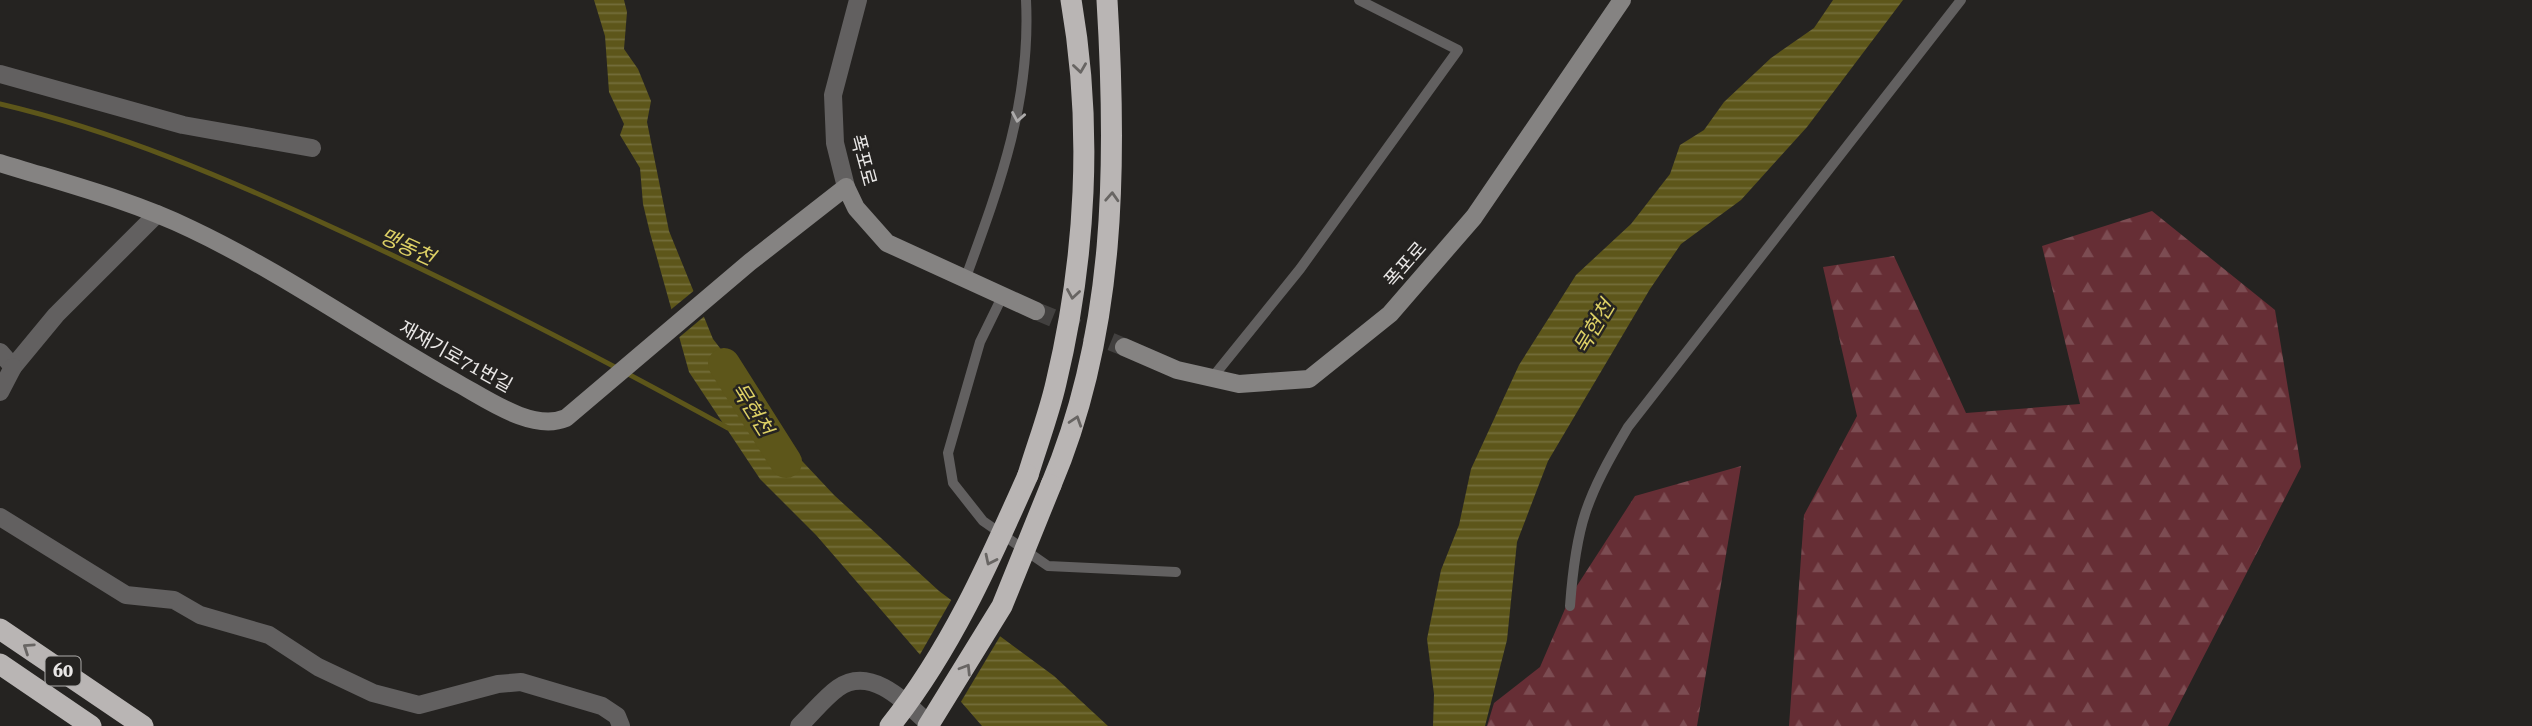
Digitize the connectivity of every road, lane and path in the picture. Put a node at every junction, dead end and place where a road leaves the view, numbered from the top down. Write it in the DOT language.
graph roads {
  1 [pos="858,0"];
  2 [pos="1026,0"];
  3 [pos="1071,0"];
  4 [pos="1107,0"];
  5 [pos="1359,0"];
  6 [pos="1622,0"];
  7 [pos="1961,0"];
  8 [pos="0,74"];
  9 [pos="312,148"];
  10 [pos="0,163"];
  11 [pos="846,187"];
  12 [pos="157,214"];
  13 [pos="966,277"];
  14 [pos="1003,295"];
  15 [pos="1036,311"];
  16 [pos="1124,346"];
  17 [pos="0,352"];
  18 [pos="13,367"];
  19 [pos="1212,378"];
  20 [pos="0,392"];
  21 [pos="0,517"];
  22 [pos="1176,572"];
  23 [pos="1570,606"];
  24 [pos="0,629"];
  25 [pos="0,664"];
  26 [pos="90,726"];
  27 [pos="144,726"];
  28 [pos="621,726"];
  29 [pos="799,726"];
  30 [pos="890,726"];
  31 [pos="929,726"];
  1 -- 11 [label="street, 폭포로"];
  2 -- 13 [label="lane, one-way"];
  3 -- 30 [label="highway, one-way, bridge"];
  31 -- 4 [label="highway, one-way, bridge"];
  5 -- 19 [label="lane"];
  6 -- 19 [label="main road, 폭포로"];
  7 -- 23 [label="lane"];
  8 -- 9 [label="street"];
  10 -- 12 [label="main road, 재재기로71번길"];
  11 -- 12 [label="main road, 재재기로71번길"];
  11 -- 13 [label="main road, 폭포로"];
  12 -- 18 [label="street"];
  13 -- 14 [label="main road, 폭포로"];
  14 -- 15 [label="main road, 폭포로"];
  14 -- 22 [label="lane"];
  16 -- 19 [label="main road, 폭포로"];
  17 -- 18 [label="street"];
  18 -- 20 [label="street"];
  21 -- 28 [label="street"];
  27 -- 24 [label="highway, 60, one-way"];
  25 -- 26 [label="highway, 60"];
  29 -- 31 [label="street"];
}
